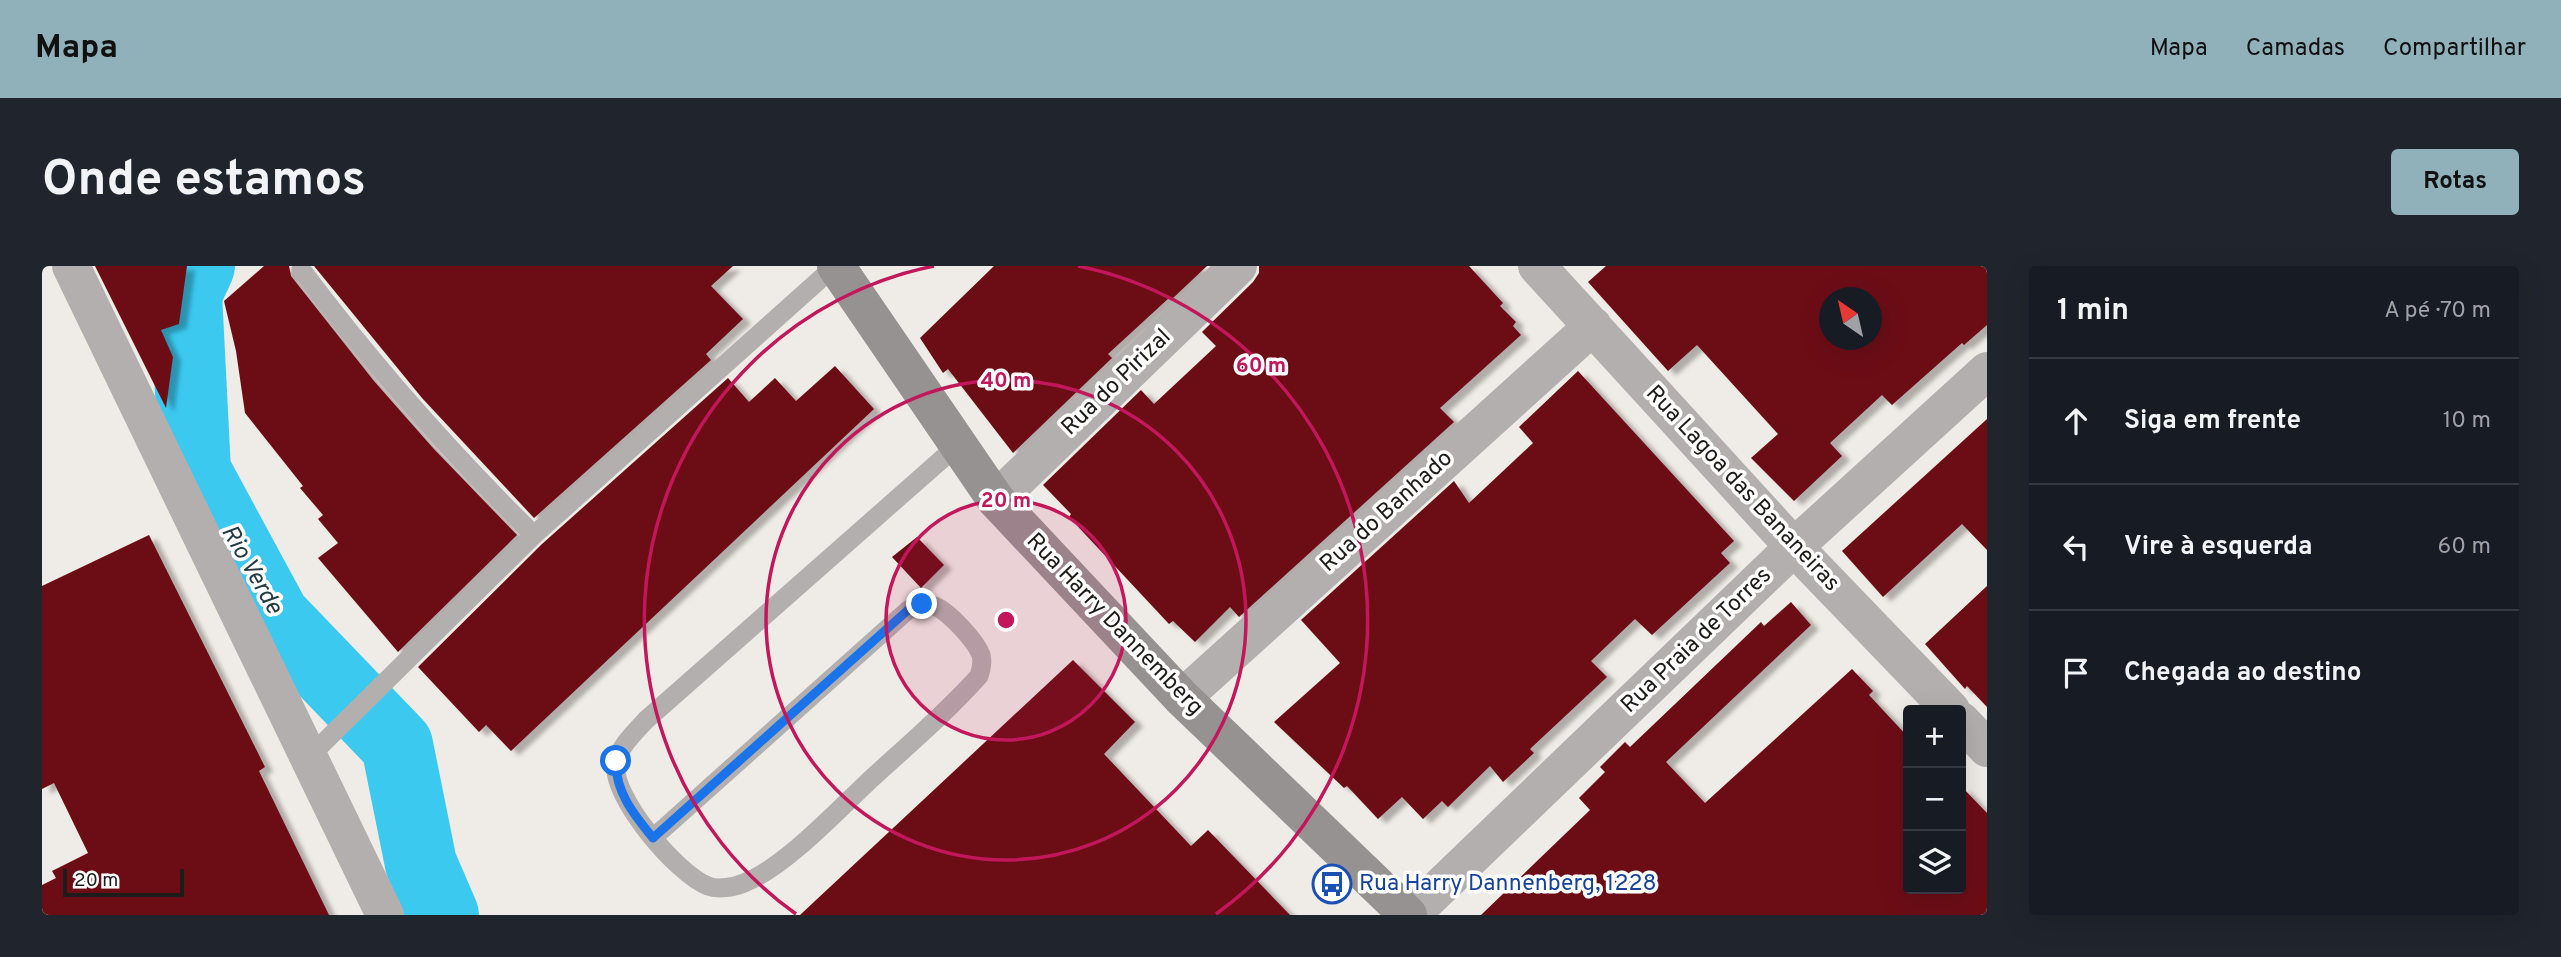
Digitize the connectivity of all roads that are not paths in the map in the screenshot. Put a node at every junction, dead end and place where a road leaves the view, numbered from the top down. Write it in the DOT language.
graph roads {
  1 [pos="71,266"];
  2 [pos="836,266"];
  3 [pos="1238,266"];
  4 [pos="1537,266"];
  5 [pos="301,269"];
  6 [pos="1593,326"];
  7 [pos="1987,371"];
  8 [pos="958,445"];
  9 [pos="996,500"];
  10 [pos="534,536"];
  11 [pos="1794,547"];
  12 [pos="1182,698"];
  13 [pos="1946,705"];
  14 [pos="1966,726"];
  15 [pos="1987,748"];
  16 [pos="310,756"];
  17 [pos="653,838"];
  18 [pos="385,915"];
  19 [pos="1410,915"];
  1 -- 16 [label="street"];
  2 -- 8 [label="main road, Rua Harry Dannemberg"];
  2 -- 10 [label="lane"];
  3 -- 9 [label="street, Rua do Pirizal"];
  4 -- 6 [label="street, Rua Lagoa das Bananeiras"];
  5 -- 10 [label="lane"];
  6 -- 11 [label="street, Rua Lagoa das Bananeiras"];
  6 -- 12 [label="street, Rua do Banhado"];
  7 -- 11 [label="street, Rua Praia de Torres"];
  8 -- 9 [label="main road, Rua Harry Dannemberg"];
  8 -- 17 [label="lane"];
  9 -- 12 [label="main road, Rua Harry Dannemberg"];
  10 -- 16 [label="lane"];
  11 -- 13 [label="street, Rua Lagoa das Bananeiras"];
  11 -- 19 [label="street, Rua Praia de Torres"];
  12 -- 19 [label="main road, Rua Harry Dannemberg"];
  14 -- 15 [label="street"];
  16 -- 18 [label="street"];
  17 -- 17 [label="lane"];
}
